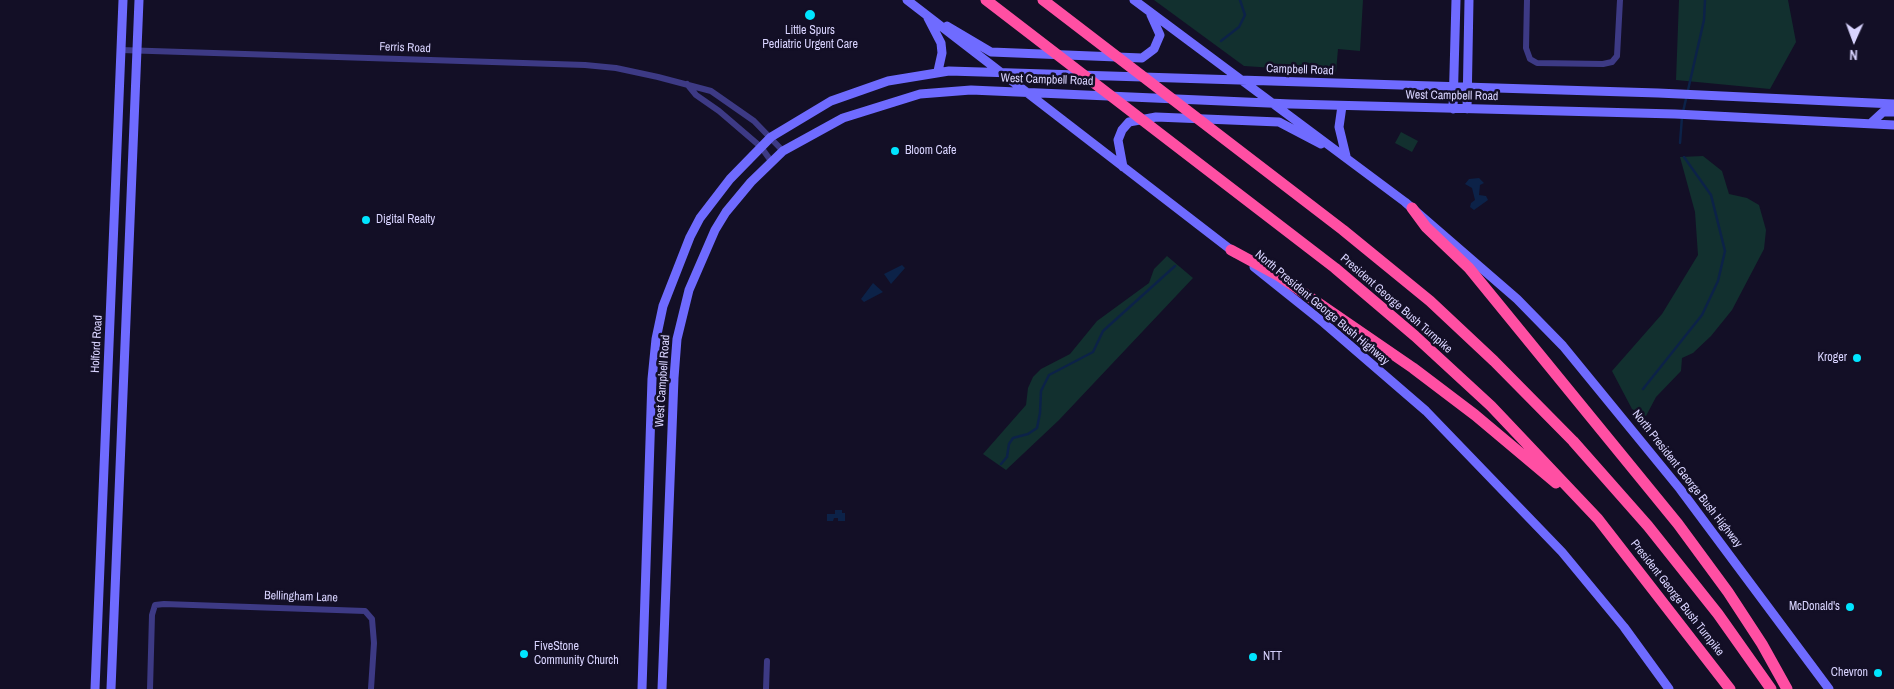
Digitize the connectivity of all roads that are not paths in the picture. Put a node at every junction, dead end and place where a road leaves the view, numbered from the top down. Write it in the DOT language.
graph roads {
  1 [pos="123,0"];
  2 [pos="139,0"];
  3 [pos="907,0"];
  4 [pos="986,0"];
  5 [pos="1043,0"];
  6 [pos="1134,0"];
  7 [pos="1456,0"];
  8 [pos="1469,0"];
  9 [pos="1527,0"];
  10 [pos="1620,0"];
  11 [pos="1146,9"];
  12 [pos="925,14"];
  13 [pos="121,50"];
  14 [pos="136,50"];
  15 [pos="938,71"];
  16 [pos="997,71"];
  17 [pos="1240,80"];
  18 [pos="687,84"];
  19 [pos="1360,84"];
  20 [pos="1454,88"];
  21 [pos="1468,89"];
  22 [pos="1025,92"];
  23 [pos="1272,104"];
  24 [pos="1894,104"];
  25 [pos="1342,106"];
  26 [pos="1453,109"];
  27 [pos="1467,109"];
  28 [pos="1894,112"];
  29 [pos="1870,124"];
  30 [pos="1894,125"];
  31 [pos="771,137"];
  32 [pos="761,147"];
  33 [pos="782,151"];
  34 [pos="1346,156"];
  35 [pos="771,161"];
  36 [pos="1123,166"];
  37 [pos="1412,208"];
  38 [pos="1231,250"];
  39 [pos="1598,519"];
  40 [pos="767,661"];
  41 [pos="95,689"];
  42 [pos="111,689"];
  43 [pos="150,689"];
  44 [pos="371,689"];
  45 [pos="642,689"];
  46 [pos="662,689"];
  47 [pos="766,689"];
  48 [pos="1669,689"];
  49 [pos="1730,689"];
  50 [pos="1771,689"];
  51 [pos="1787,689"];
  52 [pos="1829,689"];
  1 -- 13 [label="main road, Holford Road"];
  2 -- 14 [label="main road"];
  3 -- 12 [label="main road, North President George Bush Highway"];
  4 -- 39 [label="highway, President George Bush Turnpike"];
  5 -- 50 [label="highway, President George Bush Turnpike"];
  6 -- 11 [label="main road, North President George Bush Highway"];
  7 -- 20 [label="main road"];
  8 -- 21 [label="main road"];
  9 -- 10 [label="street"];
  11 -- 12 [label="main road"];
  11 -- 17 [label="main road, North President George Bush Highway"];
  12 -- 15 [label="main road"];
  12 -- 16 [label="main road, North President George Bush Highway"];
  13 -- 14 [label="street, Ferris Road"];
  13 -- 41 [label="main road, Holford Road"];
  14 -- 18 [label="street, Ferris Road"];
  14 -- 42 [label="main road"];
  15 -- 16 [label="main road, West Campbell Road"];
  15 -- 31 [label="main road, West Campbell Road"];
  16 -- 17 [label="main road, West Campbell Road"];
  16 -- 22 [label="main road, North President George Bush Highway"];
  17 -- 19 [label="main road, Campbell Road"];
  17 -- 23 [label="main road, North President George Bush Highway"];
  18 -- 31 [label="street, Ferris Road"];
  18 -- 32 [label="street"];
  19 -- 20 [label="main road, West Campbell Road"];
  20 -- 21 [label="main road, West Campbell Road"];
  20 -- 26 [label="main road"];
  21 -- 24 [label="main road, West Campbell Road"];
  21 -- 27 [label="main road"];
  22 -- 23 [label="main road, West Campbell Road"];
  22 -- 33 [label="main road, West Campbell Road"];
  22 -- 36 [label="main road, North President George Bush Highway"];
  23 -- 25 [label="main road, West Campbell Road"];
  23 -- 34 [label="main road, North President George Bush Highway"];
  25 -- 26 [label="main road, West Campbell Road"];
  25 -- 34 [label="main road"];
  26 -- 27 [label="main road, West Campbell Road"];
  27 -- 29 [label="main road, West Campbell Road"];
  28 -- 29 [label="main road"];
  29 -- 30 [label="main road, West Campbell Road"];
  31 -- 32 [label="main road, West Campbell Road"];
  31 -- 33 [label="street, Ferris Road"];
  32 -- 35 [label="street"];
  32 -- 45 [label="main road, West Campbell Road"];
  33 -- 35 [label="main road, West Campbell Road"];
  34 -- 36 [label="main road"];
  34 -- 37 [label="main road, North President George Bush Highway"];
  35 -- 46 [label="main road, West Campbell Road"];
  36 -- 38 [label="main road, North President George Bush Highway"];
  37 -- 51 [label="highway"];
  37 -- 52 [label="main road, North President George Bush Highway"];
  38 -- 39 [label="highway"];
  38 -- 48 [label="main road, North President George Bush Highway"];
  39 -- 49 [label="highway, President George Bush Turnpike"];
  40 -- 47 [label="street"];
  43 -- 44 [label="street, Bellingham Lane"];
}
